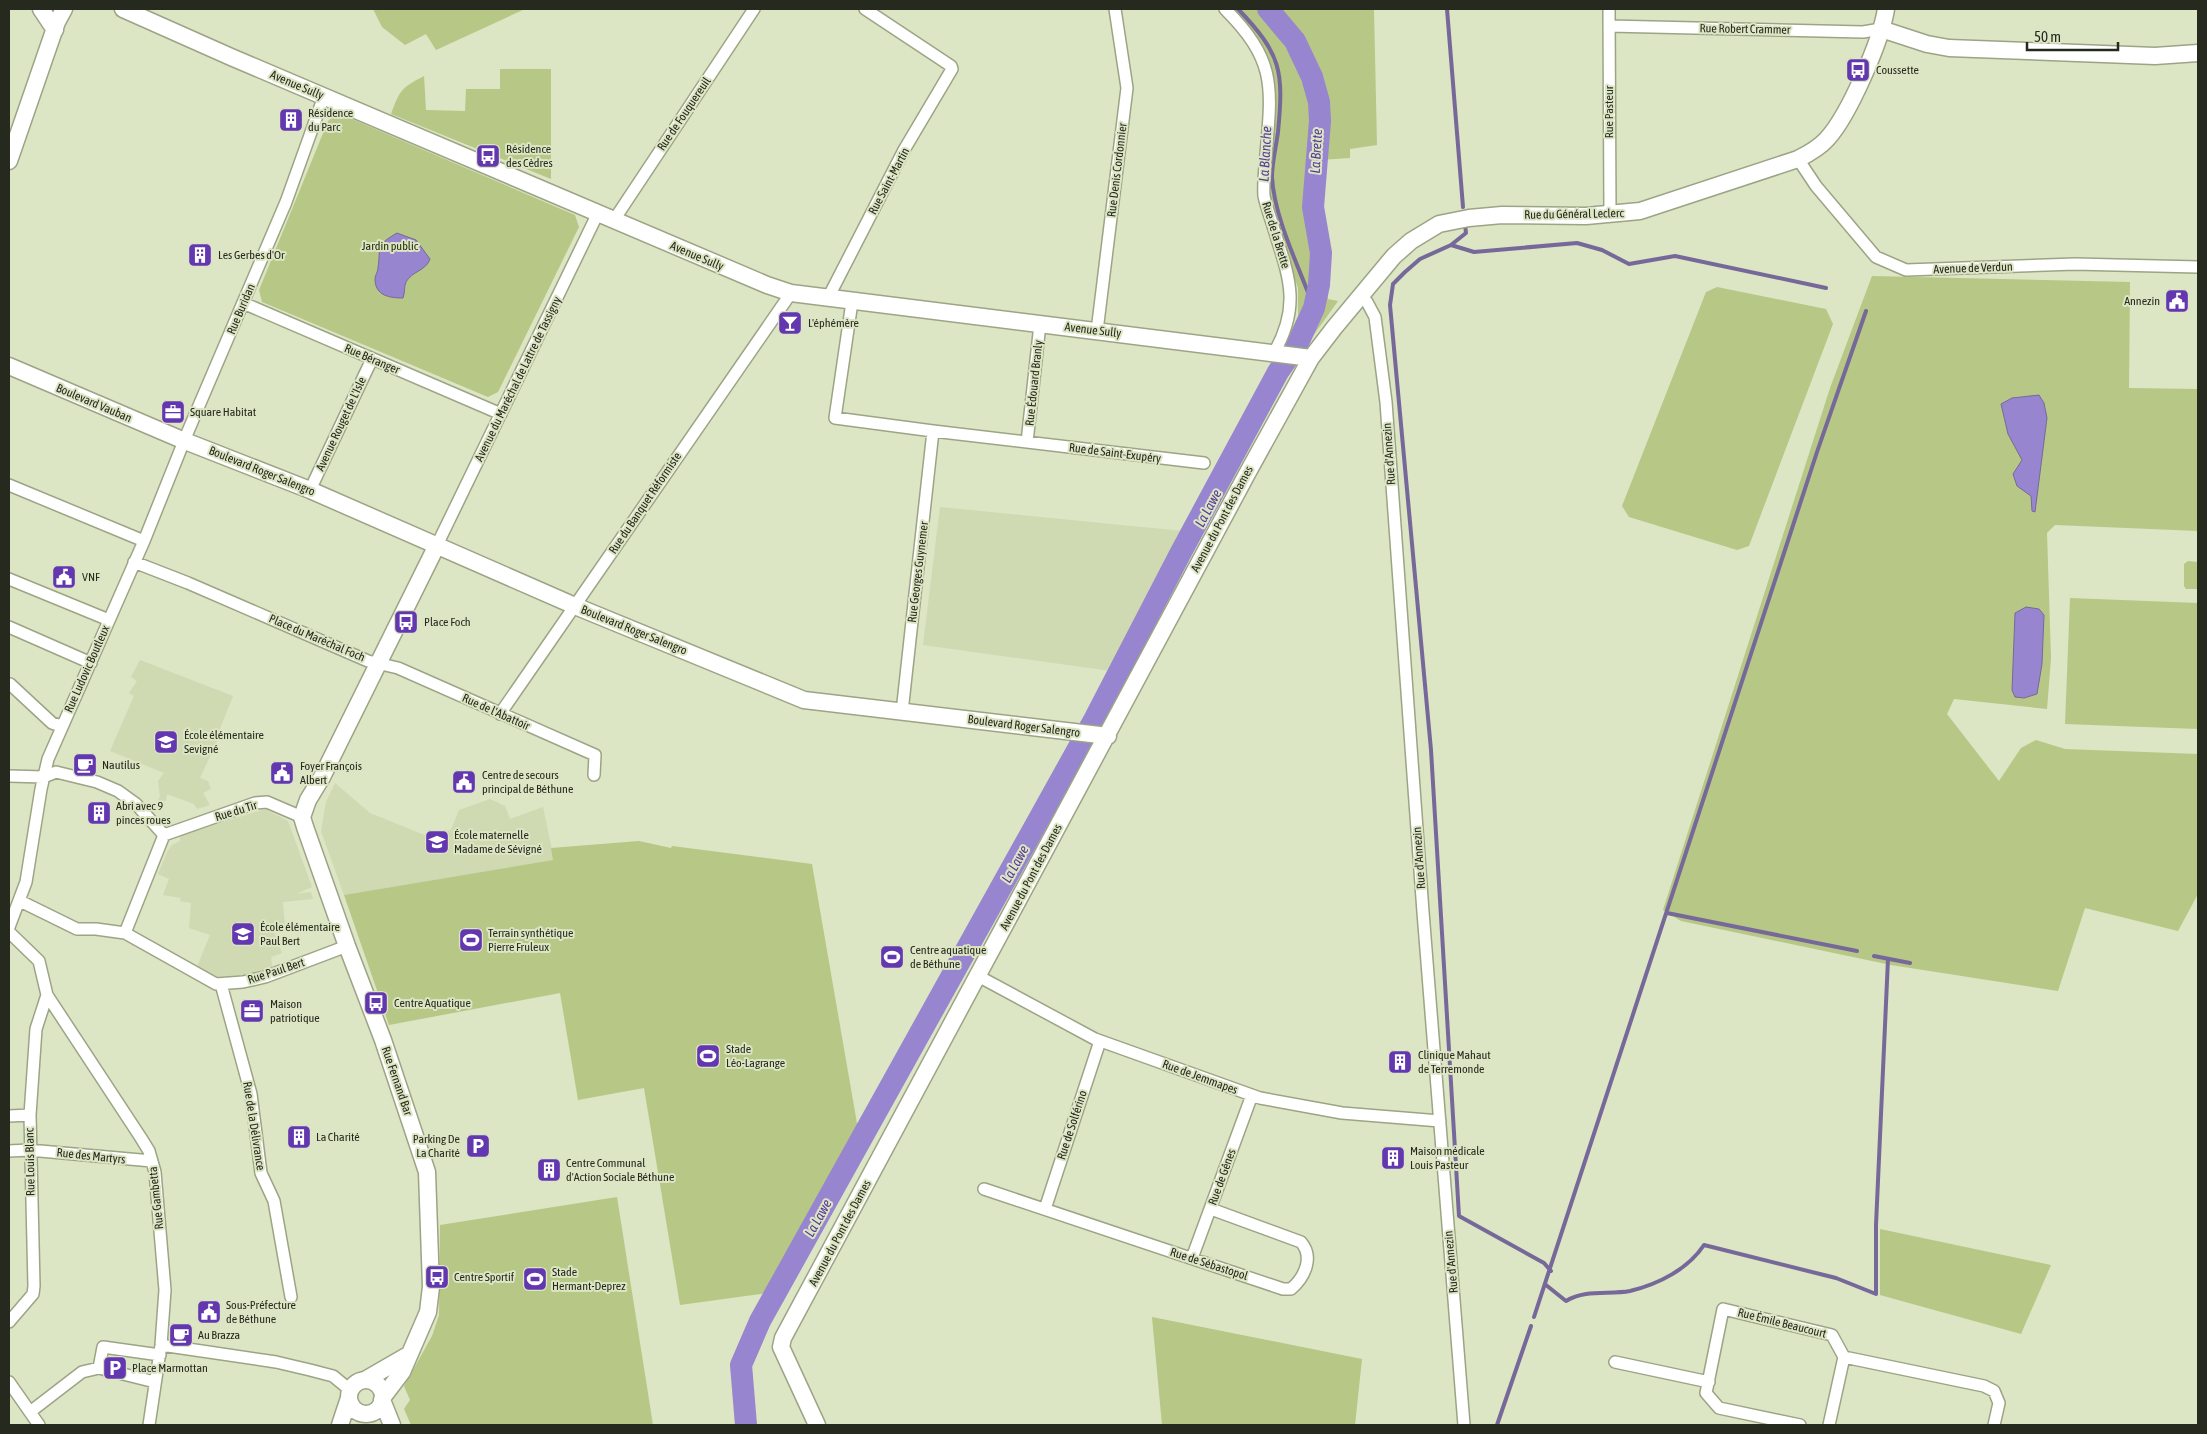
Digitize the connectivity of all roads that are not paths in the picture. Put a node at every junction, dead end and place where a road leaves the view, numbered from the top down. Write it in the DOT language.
graph roads {
  1 [pos="41,9"];
  2 [pos="123,9"];
  3 [pos="754,9"];
  4 [pos="865,9"];
  5 [pos="1115,9"];
  6 [pos="1224,9"];
  7 [pos="1609,9"];
  8 [pos="1886,9"];
  9 [pos="58,17"];
  10 [pos="1609,26"];
  11 [pos="1881,29"];
  12 [pos="2198,53"];
  13 [pos="324,96"];
  14 [pos="1798,159"];
  15 [pos="9,161"];
  16 [pos="598,213"];
  17 [pos="1610,215"];
  18 [pos="614,220"];
  19 [pos="2198,266"];
  20 [pos="791,293"];
  21 [pos="1359,297"];
  22 [pos="828,298"];
  23 [pos="852,302"];
  24 [pos="243,304"];
  25 [pos="1040,324"];
  26 [pos="1097,331"];
  27 [pos="1276,353"];
  28 [pos="1308,357"];
  29 [pos="372,359"];
  30 [pos="9,366"];
  31 [pos="501,414"];
  32 [pos="933,431"];
  33 [pos="185,441"];
  34 [pos="1027,442"];
  35 [pos="1204,463"];
  36 [pos="9,485"];
  37 [pos="310,490"];
  38 [pos="144,541"];
  39 [pos="437,545"];
  40 [pos="134,562"];
  41 [pos="9,579"];
  42 [pos="575,606"];
  43 [pos="109,620"];
  44 [pos="9,627"];
  45 [pos="91,663"];
  46 [pos="378,664"];
  47 [pos="10,684"];
  48 [pos="902,712"];
  49 [pos="500,714"];
  50 [pos="61,726"];
  51 [pos="1104,736"];
  52 [pos="594,775"];
  53 [pos="9,776"];
  54 [pos="44,777"];
  55 [pos="302,817"];
  56 [pos="164,835"];
  57 [pos="20,901"];
  58 [pos="9,927"];
  59 [pos="9,932"];
  60 [pos="125,933"];
  61 [pos="347,946"];
  62 [pos="978,976"];
  63 [pos="221,984"];
  64 [pos="47,994"];
  65 [pos="1100,1041"];
  66 [pos="1252,1095"];
  67 [pos="30,1115"];
  68 [pos="9,1116"];
  69 [pos="1440,1121"];
  70 [pos="29,1150"];
  71 [pos="9,1151"];
  72 [pos="152,1161"];
  73 [pos="984,1189"];
  74 [pos="1211,1208"];
  75 [pos="1045,1209"];
  76 [pos="1192,1258"];
  77 [pos="291,1297"];
  78 [pos="9,1322"];
  79 [pos="161,1350"];
  80 [pos="410,1354"];
  81 [pos="1844,1357"];
  82 [pos="1615,1362"];
  83 [pos="99,1368"];
  84 [pos="365,1380"];
  85 [pos="9,1382"];
  86 [pos="155,1382"];
  87 [pos="1709,1382"];
  88 [pos="349,1394"];
  89 [pos="376,1405"];
  90 [pos="30,1412"];
  91 [pos="341,1423"];
  92 [pos="392,1424"];
  93 [pos="39,1425"];
  94 [pos="149,1425"];
  95 [pos="817,1425"];
  96 [pos="1464,1425"];
  97 [pos="1800,1425"];
  98 [pos="1829,1425"];
  99 [pos="1994,1425"];
  1 -- 9 [label="street"];
  2 -- 13 [label="street, Avenue Sully"];
  3 -- 18 [label="street, Rue de Fouquereuil"];
  4 -- 22 [label="street, Rue Saint-Martin"];
  5 -- 26 [label="street, Rue Denis Cordonnier"];
  6 -- 27 [label="street, Rue de la Brette"];
  7 -- 10 [label="street, Rue Pasteur"];
  8 -- 11 [label="street, Rue du Général Leclerc"];
  9 -- 15 [label="street"];
  10 -- 11 [label="street, Rue Robert Crammer"];
  10 -- 17 [label="street, Rue Pasteur"];
  11 -- 12 [label="street"];
  11 -- 14 [label="street, Rue du Général Leclerc"];
  13 -- 16 [label="street, Avenue Sully"];
  13 -- 24 [label="street, Rue Buridan"];
  14 -- 17 [label="street, Rue du Général Leclerc"];
  14 -- 19 [label="street, Avenue de Verdun"];
  16 -- 18 [label="street, Avenue Sully"];
  16 -- 31 [label="street, Avenue du Maréchal de Lattre de Tassigny"];
  17 -- 21 [label="street, Rue du Général Leclerc"];
  18 -- 20 [label="street, Avenue Sully"];
  20 -- 22 [label="street, Avenue Sully"];
  20 -- 42 [label="street, Rue du Banquet Réformiste"];
  21 -- 28 [label="street, Rue du Général Leclerc"];
  21 -- 69 [label="street, Rue d'Annezin"];
  22 -- 23 [label="street, Avenue Sully"];
  23 -- 25 [label="street, Avenue Sully"];
  23 -- 32 [label="street, Rue de Saint-Exupéry"];
  24 -- 29 [label="street, Rue Béranger"];
  24 -- 33 [label="street, Rue Buridan"];
  25 -- 26 [label="street, Avenue Sully"];
  25 -- 34 [label="street, Rue Édouard Branly"];
  26 -- 27 [label="street, Avenue Sully"];
  27 -- 28 [label="street, Avenue Sully"];
  28 -- 51 [label="street, Avenue du Pont des Dames"];
  29 -- 31 [label="street, Rue Béranger"];
  29 -- 37 [label="street, Avenue Rouget de L'Isle"];
  30 -- 33 [label="street, Boulevard Vauban"];
  31 -- 39 [label="street, Avenue du Maréchal de Lattre de Tassigny"];
  32 -- 34 [label="street, Rue de Saint-Exupéry"];
  32 -- 48 [label="street, Rue Georges Guynemer"];
  33 -- 37 [label="street, Boulevard Roger Salengro"];
  33 -- 38 [label="street, Rue Ludovic Boutleux"];
  34 -- 35 [label="street, Rue de Saint-Exupéry"];
  36 -- 38 [label="street"];
  37 -- 39 [label="street, Boulevard Roger Salengro"];
  38 -- 40 [label="street, Rue Ludovic Boutleux"];
  39 -- 42 [label="street, Boulevard Roger Salengro"];
  39 -- 46 [label="street, Place du Maréchal Foch"];
  40 -- 43 [label="street, Rue Ludovic Boutleux"];
  40 -- 46 [label="street, Place du Maréchal Foch"];
  41 -- 43 [label="street"];
  42 -- 48 [label="street, Boulevard Roger Salengro"];
  42 -- 49 [label="street, Rue du Banquet Réformiste"];
  43 -- 45 [label="street, Rue Ludovic Boutleux"];
  44 -- 45 [label="street"];
  45 -- 50 [label="street, Rue Ludovic Boutleux"];
  46 -- 49 [label="street, Rue de l'Abattoir"];
  46 -- 55 [label="street"];
  47 -- 50 [label="street"];
  48 -- 51 [label="street, Boulevard Roger Salengro"];
  49 -- 52 [label="street, Rue de l'Abattoir"];
  50 -- 54 [label="street, Rue Ludovic Boutleux"];
  51 -- 62 [label="street, Avenue du Pont des Dames"];
  53 -- 54 [label="street"];
  54 -- 56 [label="street"];
  54 -- 57 [label="street, Rue Ludovic Boutleux"];
  55 -- 56 [label="street, Rue du Tir"];
  55 -- 61 [label="street, Rue Fernand Bar"];
  56 -- 60 [label="street"];
  57 -- 58 [label="street, Rue Ludovic Boutleux"];
  57 -- 60 [label="street"];
  59 -- 64 [label="street"];
  60 -- 63 [label="street"];
  61 -- 63 [label="street, Rue Paul Bert"];
  61 -- 80 [label="street, Rue Fernand Bar"];
  62 -- 65 [label="street, Rue de Jemmapes"];
  62 -- 95 [label="street, Avenue du Pont des Dames"];
  63 -- 77 [label="street, Rue de la Délivrance"];
  64 -- 67 [label="street, Rue Louis Blanc"];
  64 -- 72 [label="street, Rue Gambetta"];
  65 -- 66 [label="street, Rue de Jemmapes"];
  65 -- 75 [label="street, Rue de Solférino"];
  66 -- 69 [label="street, Rue de Jemmapes"];
  66 -- 74 [label="street, Rue de Gênes"];
  67 -- 68 [label="street"];
  67 -- 70 [label="street, Rue Louis Blanc"];
  69 -- 96 [label="street, Rue d'Annezin"];
  70 -- 71 [label="street, Rue des Martyrs"];
  70 -- 72 [label="street, Rue des Martyrs"];
  70 -- 78 [label="street, Rue Louis Blanc"];
  72 -- 79 [label="street, Rue Gambetta"];
  73 -- 75 [label="street, Rue de Sébastopol"];
  74 -- 76 [label="street, Rue de Gênes"];
  74 -- 76 [label="street, Rue de Sébastopol"];
  75 -- 76 [label="street, Rue de Sébastopol"];
  79 -- 83 [label="street"];
  79 -- 86 [label="street, Rue Gambetta"];
  79 -- 88 [label="street"];
  80 -- 84 [label="street"];
  80 -- 89 [label="street, Rue Fernand Bar"];
  81 -- 87 [label="street, Rue Émile Beaucourt"];
  81 -- 98 [label="street"];
  81 -- 99 [label="street"];
  82 -- 87 [label="street"];
  83 -- 86 [label="street"];
  83 -- 90 [label="street"];
  84 -- 88 [label="street"];
  84 -- 89 [label="street"];
  85 -- 90 [label="street"];
  86 -- 94 [label="street, Rue Gambetta"];
  87 -- 97 [label="street, Rue Émile Beaucourt"];
  88 -- 89 [label="street"];
  88 -- 91 [label="street"];
  89 -- 91 [label="street"];
  89 -- 92 [label="street"];
  90 -- 93 [label="street"];
}
